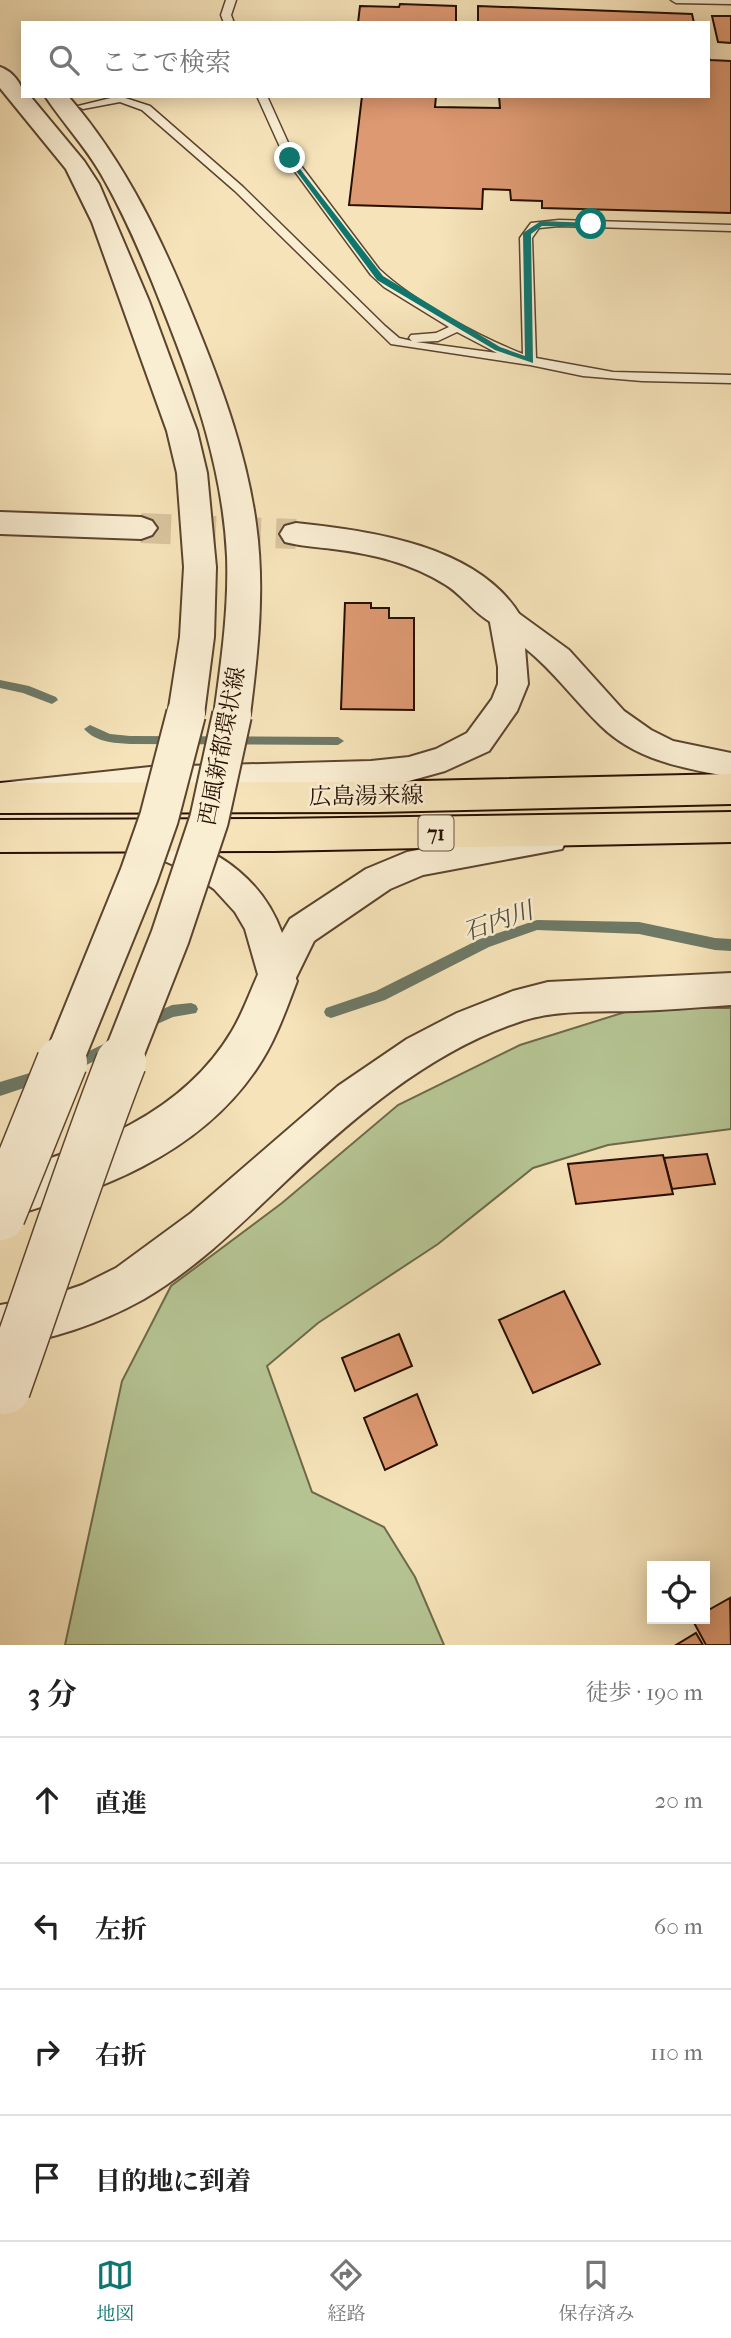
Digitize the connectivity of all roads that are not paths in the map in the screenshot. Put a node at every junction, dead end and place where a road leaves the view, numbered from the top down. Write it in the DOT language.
graph roads {
  1 [pos="231,0"];
  2 [pos="676,0"];
  3 [pos="731,1"];
  4 [pos="228,21"];
  5 [pos="0,74"];
  6 [pos="263,98"];
  7 [pos="71,99"];
  8 [pos="731,228"];
  9 [pos="460,326"];
  10 [pos="381,330"];
  11 [pos="530,361"];
  12 [pos="731,379"];
  13 [pos="0,523"];
  14 [pos="141,528"];
  15 [pos="296,534"];
  16 [pos="504,617"];
  17 [pos="731,765"];
  18 [pos="731,789"];
  19 [pos="0,797"];
  20 [pos="731,827"];
  21 [pos="602,830"];
  22 [pos="0,836"];
  23 [pos="140,836"];
  24 [pos="276,981"];
  25 [pos="731,989"];
  26 [pos="0,1196"];
  27 [pos="0,1214"];
  28 [pos="0,1326"];
  29 [pos="2,1397"];
  1 -- 4 [label="lane"];
  2 -- 3 [label="lane"];
  5 -- 27 [label="street, 西風新都環状線, bridge"];
  6 -- 9 [label="lane"];
  7 -- 10 [label="lane"];
  7 -- 29 [label="street, 西風新都環状線, bridge"];
  8 -- 11 [label="lane"];
  9 -- 10 [label="lane"];
  9 -- 11 [label="lane"];
  10 -- 11 [label="lane"];
  11 -- 12 [label="lane"];
  13 -- 14 [label="street"];
  15 -- 16 [label="street"];
  16 -- 17 [label="street"];
  16 -- 19 [label="street"];
  18 -- 19 [label="main road, 広島湯来線 / 71"];
  20 -- 21 [label="main road, 広島湯来線 / 71"];
  21 -- 23 [label="main road, 広島湯来線 / 71"];
  21 -- 24 [label="street"];
  22 -- 23 [label="main road, 広島湯来線 / 71"];
  23 -- 24 [label="street"];
  24 -- 26 [label="street"];
  25 -- 28 [label="street"];
}
